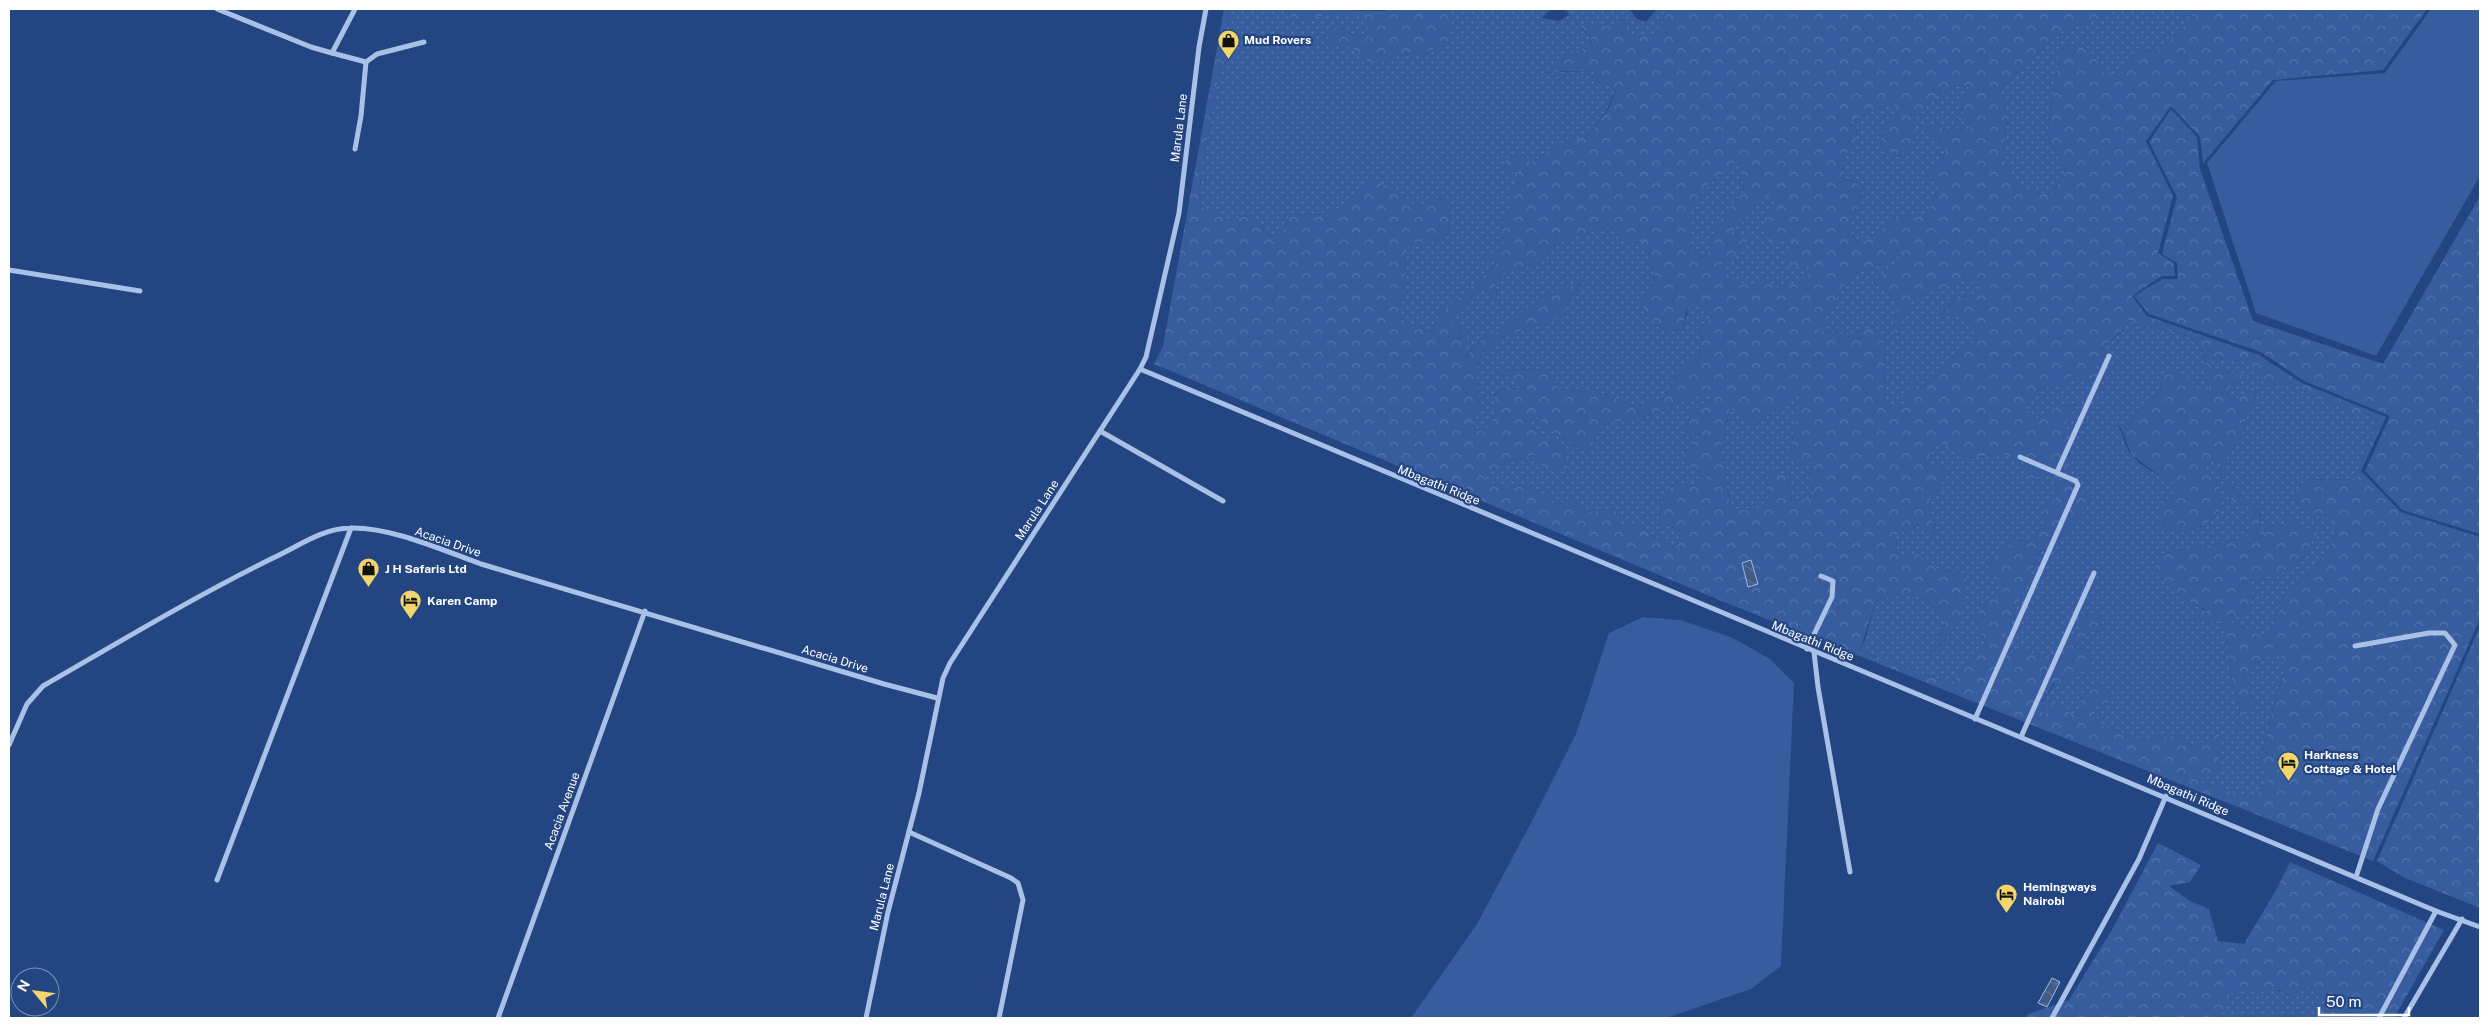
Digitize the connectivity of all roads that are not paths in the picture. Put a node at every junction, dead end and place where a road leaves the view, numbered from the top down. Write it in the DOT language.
graph roads {
  1 [pos="217,9"];
  2 [pos="355,9"];
  3 [pos="1206,9"];
  4 [pos="424,42"];
  5 [pos="332,53"];
  6 [pos="366,62"];
  7 [pos="355,149"];
  8 [pos="9,270"];
  9 [pos="140,291"];
  10 [pos="2109,356"];
  11 [pos="1140,369"];
  12 [pos="1100,431"];
  13 [pos="2020,457"];
  14 [pos="2057,472"];
  15 [pos="1223,502"];
  16 [pos="351,528"];
  17 [pos="2094,573"];
  18 [pos="1821,576"];
  19 [pos="645,611"];
  20 [pos="2355,646"];
  21 [pos="1807,649"];
  22 [pos="1814,652"];
  23 [pos="937,698"];
  24 [pos="1975,719"];
  25 [pos="11,730"];
  26 [pos="2021,737"];
  27 [pos="9,745"];
  28 [pos="2166,796"];
  29 [pos="909,832"];
  30 [pos="1850,872"];
  31 [pos="2356,877"];
  32 [pos="217,880"];
  33 [pos="2436,911"];
  34 [pos="2462,919"];
  35 [pos="2480,927"];
  36 [pos="498,1018"];
  37 [pos="866,1018"];
  38 [pos="999,1018"];
  39 [pos="2052,1018"];
  40 [pos="2379,1018"];
  41 [pos="2404,1018"];
  1 -- 5 [label="street"];
  2 -- 5 [label="street"];
  3 -- 11 [label="street, Marula Lane"];
  4 -- 6 [label="street"];
  5 -- 6 [label="street"];
  6 -- 7 [label="street"];
  8 -- 9 [label="street"];
  10 -- 14 [label="street"];
  11 -- 12 [label="street, Marula Lane"];
  11 -- 21 [label="street, Mbagathi Ridge"];
  12 -- 15 [label="street"];
  12 -- 23 [label="street, Marula Lane"];
  13 -- 14 [label="street"];
  14 -- 24 [label="street"];
  16 -- 19 [label="street, Acacia Drive"];
  16 -- 25 [label="street, Acacia Drive"];
  16 -- 32 [label="street"];
  17 -- 26 [label="street"];
  18 -- 21 [label="street"];
  19 -- 23 [label="street, Acacia Drive"];
  19 -- 36 [label="street, Acacia Avenue"];
  20 -- 31 [label="street"];
  21 -- 22 [label="street, Mbagathi Ridge"];
  22 -- 24 [label="street, Mbagathi Ridge"];
  22 -- 30 [label="street"];
  23 -- 29 [label="street, Marula Lane"];
  24 -- 26 [label="street, Mbagathi Ridge"];
  25 -- 27 [label="street, Acacia Drive"];
  26 -- 28 [label="street, Mbagathi Ridge"];
  28 -- 31 [label="street, Mbagathi Ridge"];
  28 -- 39 [label="street"];
  29 -- 37 [label="street, Marula Lane"];
  29 -- 38 [label="street"];
  31 -- 33 [label="street, Mbagathi Ridge"];
  33 -- 34 [label="street, Mbagathi Ridge"];
  33 -- 40 [label="street"];
  34 -- 35 [label="street, Mbagathi Ridge"];
  34 -- 41 [label="street"];
}
